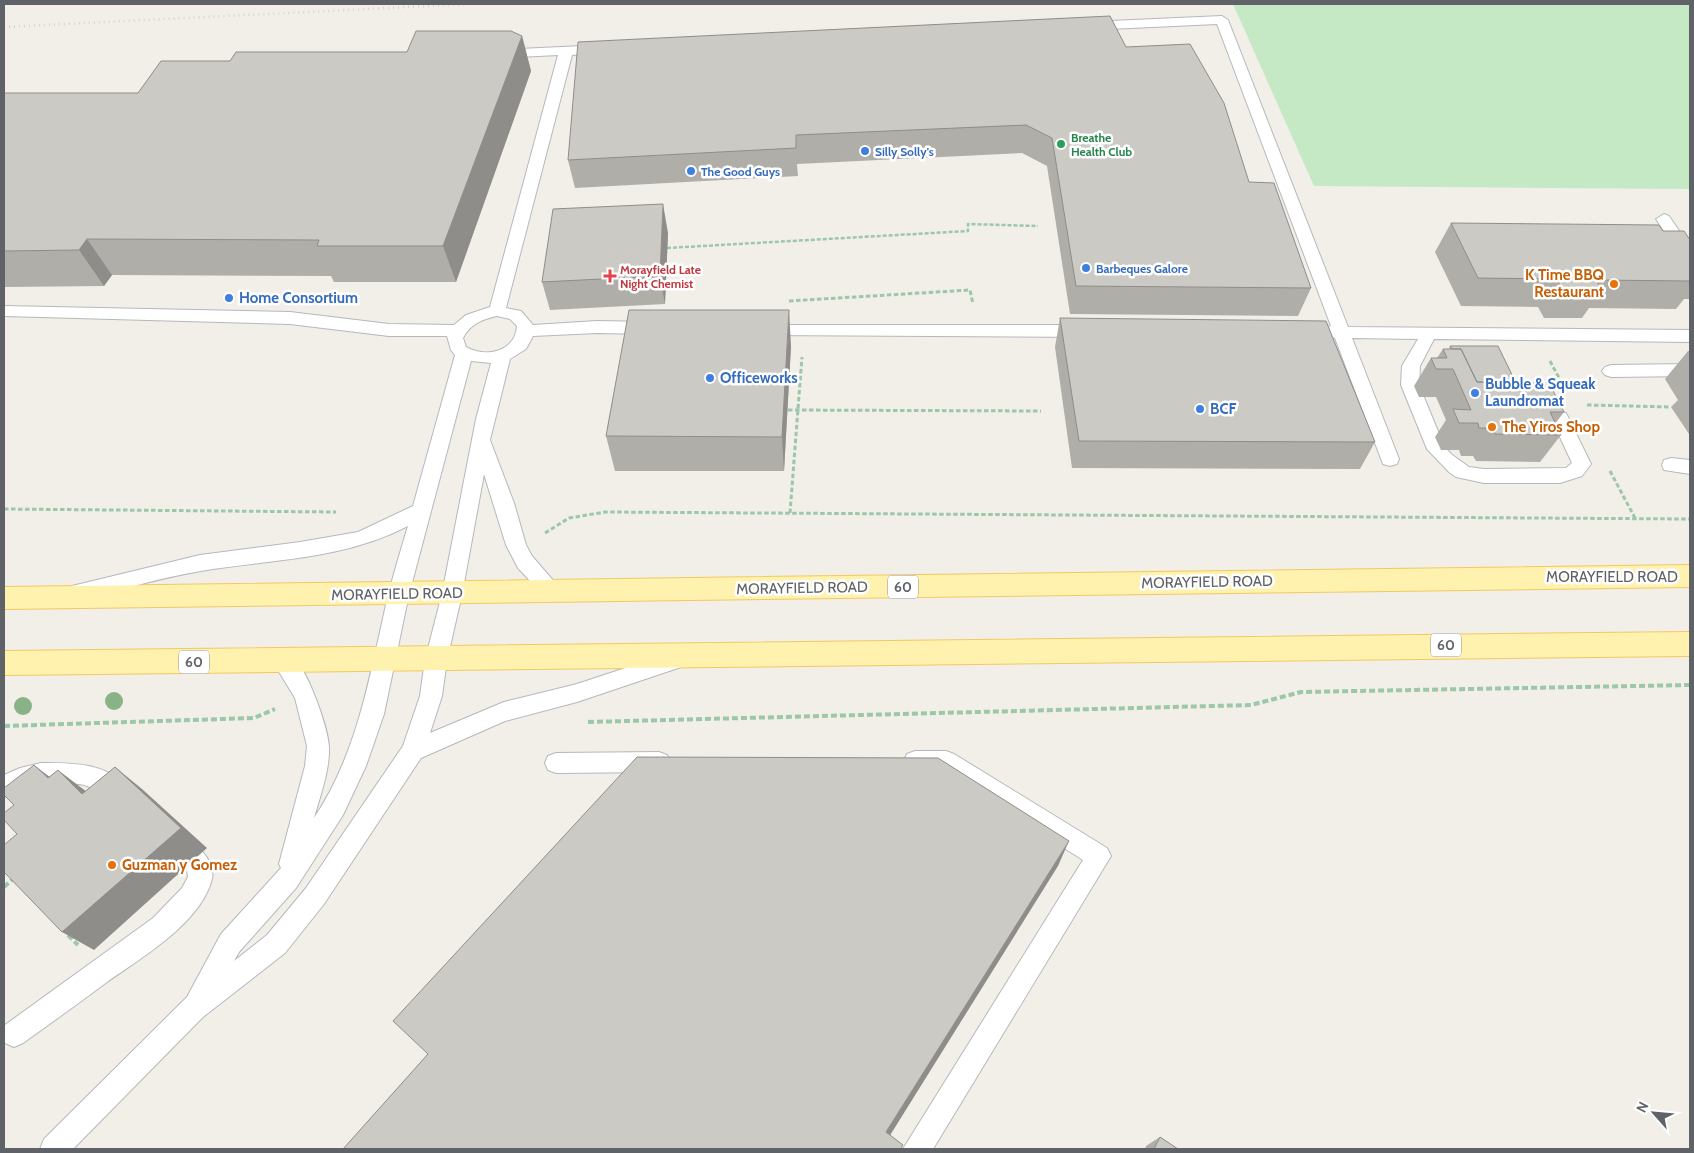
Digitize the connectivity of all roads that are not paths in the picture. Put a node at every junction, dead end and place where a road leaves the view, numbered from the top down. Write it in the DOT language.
graph roads {
  1 [pos="1073,27"];
  2 [pos="615,49"];
  3 [pos="566,51"];
  4 [pos="489,54"];
  5 [pos="1664,219"];
  6 [pos="1690,258"];
  7 [pos="4,311"];
  8 [pos="497,312"];
  9 [pos="664,328"];
  10 [pos="746,330"];
  11 [pos="458,331"];
  12 [pos="526,331"];
  13 [pos="1096,331"];
  14 [pos="1311,332"];
  15 [pos="1341,332"];
  16 [pos="1429,334"];
  17 [pos="1690,336"];
  18 [pos="464,354"];
  19 [pos="504,355"];
  20 [pos="1690,370"];
  21 [pos="1610,371"];
  22 [pos="1560,418"];
  23 [pos="481,440"];
  24 [pos="1390,459"];
  25 [pos="1671,465"];
  26 [pos="1690,467"];
  27 [pos="422,510"];
  28 [pos="1690,576"];
  29 [pos="553,592"];
  30 [pos="399,594"];
  31 [pos="452,594"];
  32 [pos="4,598"];
  33 [pos="48,599"];
  34 [pos="1690,644"];
  35 [pos="689,656"];
  36 [pos="436,660"];
  37 [pos="385,661"];
  38 [pos="284,662"];
  39 [pos="4,663"];
  40 [pos="413,751"];
  41 [pos="896,761"];
  42 [pos="676,762"];
  43 [pos="556,763"];
  44 [pos="4,787"];
  45 [pos="287,880"];
  46 [pos="194,1008"];
  47 [pos="14,1034"];
  48 [pos="54,1149"];
  49 [pos="917,1149"];
  1 -- 15 [label="lane"];
  2 -- 3 [label="lane"];
  3 -- 4 [label="lane"];
  3 -- 8 [label="lane"];
  5 -- 6 [label="lane"];
  7 -- 11 [label="lane"];
  8 -- 11 [label="lane"];
  8 -- 12 [label="lane"];
  9 -- 12 [label="lane"];
  10 -- 13 [label="lane"];
  11 -- 18 [label="lane"];
  12 -- 19 [label="lane"];
  14 -- 15 [label="lane"];
  15 -- 16 [label="lane"];
  15 -- 24 [label="lane"];
  16 -- 17 [label="lane"];
  16 -- 22 [label="lane"];
  18 -- 19 [label="lane"];
  18 -- 27 [label="lane"];
  19 -- 23 [label="lane"];
  20 -- 21 [label="lane"];
  23 -- 29 [label="lane"];
  23 -- 31 [label="lane"];
  25 -- 26 [label="lane"];
  27 -- 30 [label="lane"];
  27 -- 33 [label="lane"];
  28 -- 29 [label="main road, MORAYFIELD ROAD / 60"];
  29 -- 31 [label="main road, MORAYFIELD ROAD / 60"];
  30 -- 31 [label="main road, MORAYFIELD ROAD / 60"];
  30 -- 33 [label="main road, MORAYFIELD ROAD / 60"];
  30 -- 37 [label="lane"];
  31 -- 36 [label="lane"];
  32 -- 33 [label="main road, MORAYFIELD ROAD / 60"];
  34 -- 35 [label="main road, 60"];
  35 -- 36 [label="main road, 60"];
  35 -- 40 [label="lane"];
  36 -- 37 [label="main road, 60"];
  36 -- 40 [label="lane"];
  37 -- 38 [label="main road, 60"];
  37 -- 45 [label="lane"];
  38 -- 39 [label="main road, 60"];
  38 -- 45 [label="lane"];
  40 -- 46 [label="lane"];
  41 -- 49 [label="lane"];
  42 -- 43 [label="lane"];
  44 -- 47 [label="lane"];
  45 -- 46 [label="lane"];
  46 -- 48 [label="lane"];
}
